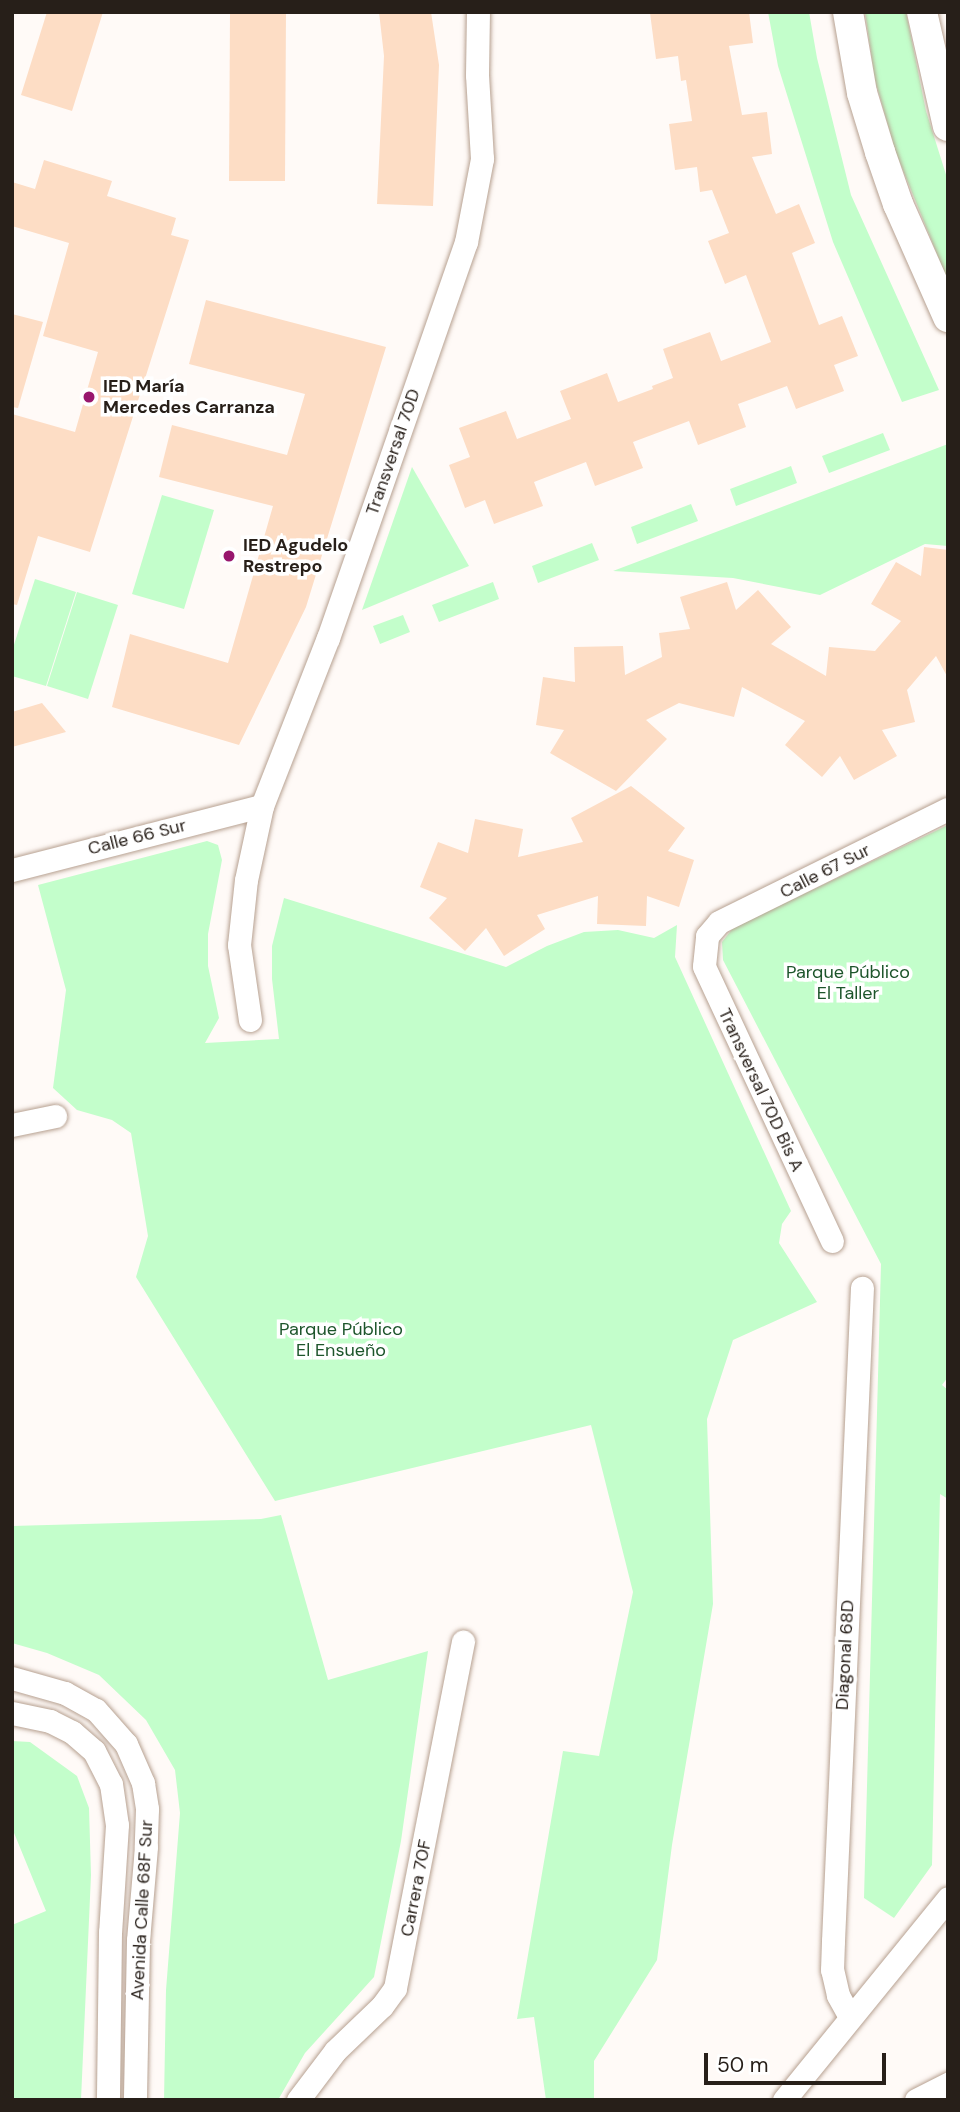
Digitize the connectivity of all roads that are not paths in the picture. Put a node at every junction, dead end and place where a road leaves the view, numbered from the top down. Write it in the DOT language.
graph roads {
  1 [pos="478,12"];
  2 [pos="848,12"];
  3 [pos="922,12"];
  4 [pos="948,126"];
  5 [pos="948,317"];
  6 [pos="262,806"];
  7 [pos="948,809"];
  8 [pos="12,870"];
  9 [pos="706,936"];
  10 [pos="250,1020"];
  11 [pos="55,1116"];
  12 [pos="12,1125"];
  13 [pos="832,1241"];
  14 [pos="862,1288"];
  15 [pos="463,1642"];
  16 [pos="12,1678"];
  17 [pos="12,1713"];
  18 [pos="948,1898"];
  19 [pos="850,2017"];
  20 [pos="948,2084"];
  21 [pos="107,2100"];
  22 [pos="135,2100"];
  23 [pos="298,2100"];
  24 [pos="784,2100"];
  25 [pos="916,2100"];
  1 -- 6 [label="street, Transversal 70D"];
  2 -- 5 [label="main road"];
  3 -- 4 [label="main road"];
  6 -- 8 [label="street, Calle 66 Sur"];
  6 -- 10 [label="street, Transversal 70D"];
  7 -- 9 [label="street, Calle 67 Sur"];
  9 -- 13 [label="street, Transversal 70D Bis A"];
  11 -- 12 [label="street"];
  14 -- 19 [label="street, Diagonal 68D"];
  15 -- 23 [label="street, Carrera 70F"];
  16 -- 22 [label="street, Avenida Calle 68F Sur"];
  17 -- 21 [label="street, Avenida Calle 68F Sur"];
  18 -- 19 [label="street"];
  19 -- 24 [label="street"];
  20 -- 25 [label="street"];
}
